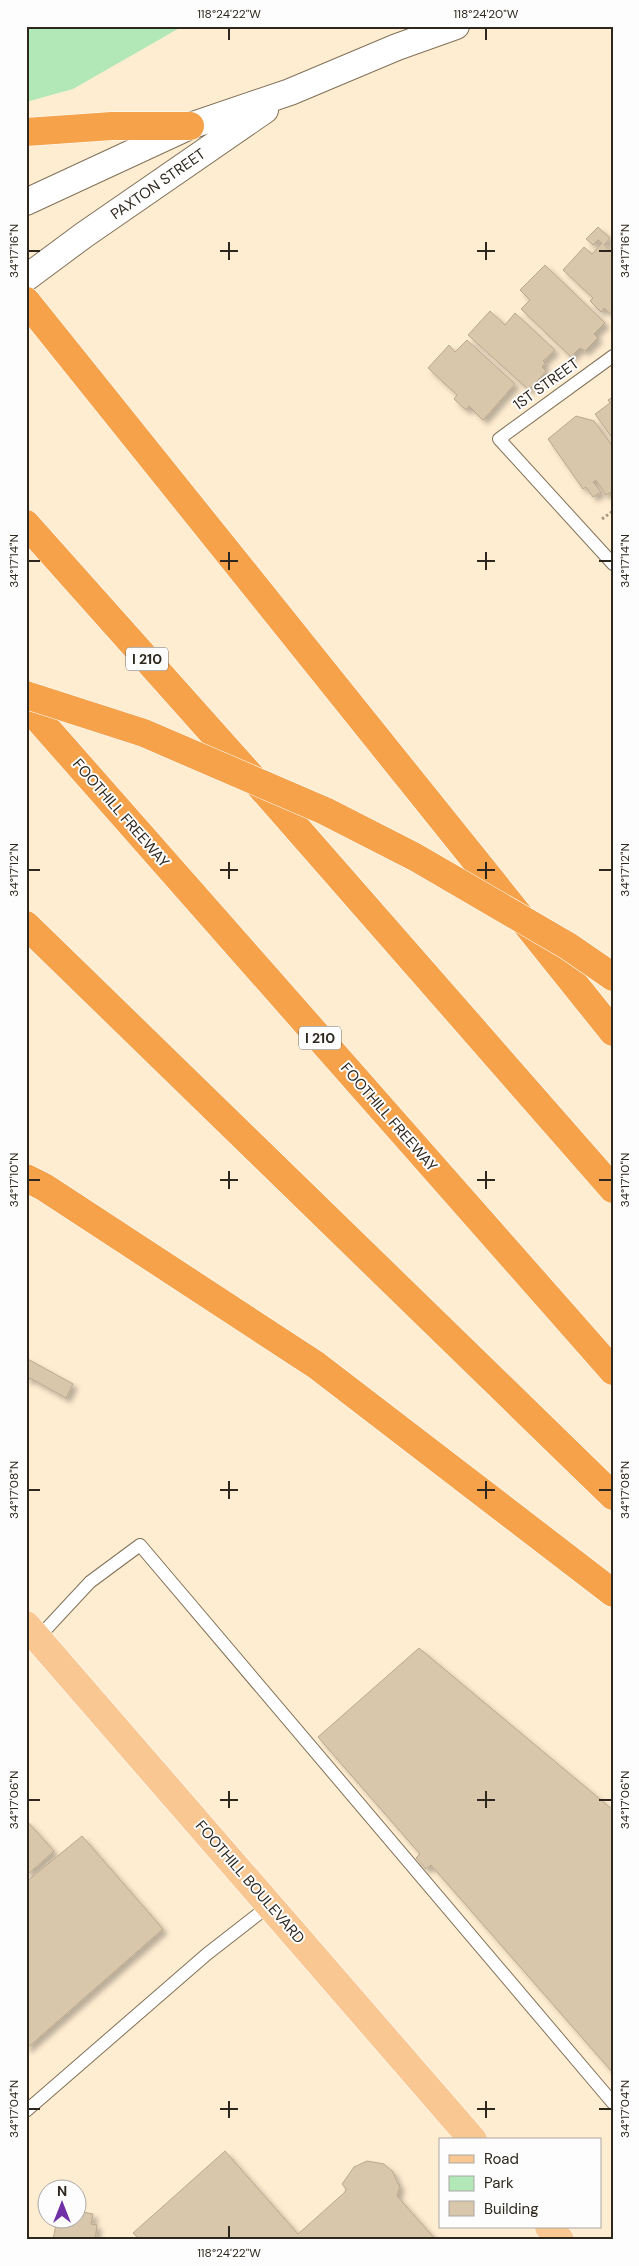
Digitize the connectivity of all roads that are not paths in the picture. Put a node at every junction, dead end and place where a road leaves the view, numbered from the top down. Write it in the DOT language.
graph roads {
  1 [pos="456,26"];
  2 [pos="290,92"];
  3 [pos="190,126"];
  4 [pos="26,132"];
  5 [pos="26,202"];
  6 [pos="26,278"];
  7 [pos="26,301"];
  8 [pos="613,356"];
  9 [pos="26,524"];
  10 [pos="613,564"];
  11 [pos="26,695"];
  12 [pos="26,705"];
  13 [pos="26,925"];
  14 [pos="613,977"];
  15 [pos="613,1032"];
  16 [pos="26,1178"];
  17 [pos="613,1189"];
  18 [pos="613,1371"];
  19 [pos="613,1496"];
  20 [pos="613,1593"];
  21 [pos="30,1637"];
  22 [pos="270,1906"];
  23 [pos="613,2103"];
  24 [pos="26,2111"];
  25 [pos="471,2138"];
  26 [pos="550,2228"];
  27 [pos="560,2240"];
  1 -- 2 [label="street, PAXTON STREET"];
  2 -- 3 [label="street, PAXTON STREET"];
  2 -- 6 [label="street, PAXTON STREET"];
  3 -- 4 [label="highway"];
  3 -- 5 [label="street, PAXTON STREET"];
  7 -- 15 [label="highway"];
  8 -- 10 [label="lane, 1ST STREET"];
  9 -- 17 [label="highway, I 210"];
  11 -- 14 [label="highway, bridge"];
  12 -- 18 [label="highway, FOOTHILL FREEWAY / I 210"];
  13 -- 19 [label="highway"];
  16 -- 20 [label="highway"];
  21 -- 22 [label="main road, FOOTHILL BOULEVARD"];
  21 -- 23 [label="lane"];
  22 -- 24 [label="lane"];
  22 -- 25 [label="main road, FOOTHILL BOULEVARD"];
  26 -- 27 [label="main road"];
}
